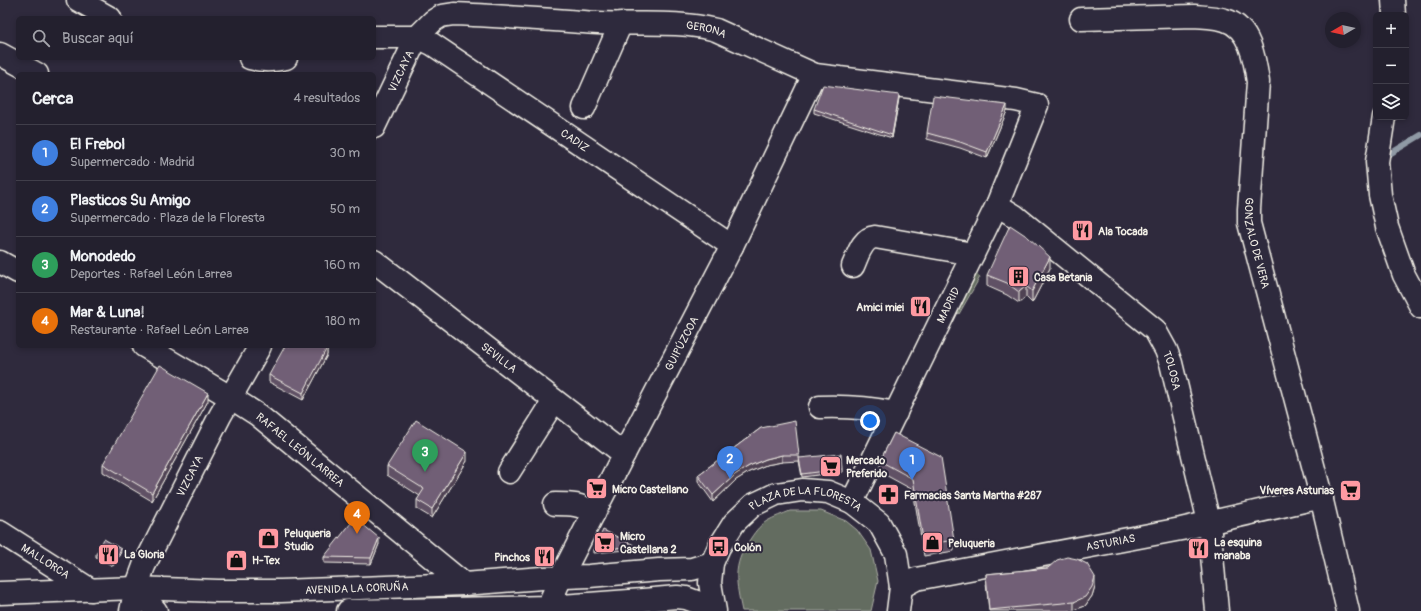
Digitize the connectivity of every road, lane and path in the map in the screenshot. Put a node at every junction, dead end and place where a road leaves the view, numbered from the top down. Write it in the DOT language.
graph roads {
  1 [pos="78,0"];
  2 [pos="1393,0"];
  3 [pos="1394,12"];
  4 [pos="106,16"];
  5 [pos="1081,19"];
  6 [pos="620,23"];
  7 [pos="417,37"];
  8 [pos="376,38"];
  9 [pos="0,54"];
  10 [pos="259,60"];
  11 [pos="273,60"];
  12 [pos="34,72"];
  13 [pos="815,75"];
  14 [pos="1037,104"];
  15 [pos="584,108"];
  16 [pos="1384,120"];
  17 [pos="376,123"];
  18 [pos="997,205"];
  19 [pos="732,246"];
  20 [pos="973,254"];
  21 [pos="0,262"];
  22 [pos="376,263"];
  23 [pos="853,266"];
  24 [pos="16,271"];
  25 [pos="1421,307"];
  26 [pos="147,348"];
  27 [pos="259,348"];
  28 [pos="230,397"];
  29 [pos="554,401"];
  30 [pos="820,408"];
  31 [pos="896,413"];
  32 [pos="624,454"];
  33 [pos="509,472"];
  34 [pos="1322,498"];
  35 [pos="852,502"];
  36 [pos="555,504"];
  37 [pos="594,513"];
  38 [pos="1209,522"];
  39 [pos="0,532"];
  40 [pos="712,563"];
  41 [pos="561,577"];
  42 [pos="464,584"];
  43 [pos="901,587"];
  44 [pos="136,588"];
  45 [pos="91,590"];
  46 [pos="0,593"];
  47 [pos="547,609"];
  48 [pos="714,609"];
  49 [pos="131,611"];
  50 [pos="156,611"];
  51 [pos="348,611"];
  52 [pos="898,611"];
  53 [pos="1218,611"];
  54 [pos="1348,611"];
  1 -- 4 [label="street"];
  2 -- 3 [label="street"];
  5 -- 34 [label="street, GONZALO DE VERA"];
  6 -- 7 [label="street, GERONA"];
  6 -- 13 [label="street, GERONA"];
  6 -- 15 [label="street"];
  7 -- 8 [label="street"];
  7 -- 17 [label="street, VIZCAYA"];
  7 -- 19 [label="street, CADIZ"];
  9 -- 12 [label="street"];
  10 -- 11 [label="street"];
  13 -- 14 [label="street, GERONA"];
  13 -- 19 [label="street, GUIPÚZCOA"];
  14 -- 18 [label="street, MADRID"];
  16 -- 25 [label="street"];
  18 -- 20 [label="street, MADRID"];
  18 -- 38 [label="street, TOLOSA"];
  19 -- 32 [label="street, GUIPÚZCOA"];
  20 -- 23 [label="street"];
  20 -- 31 [label="street, MADRID"];
  21 -- 24 [label="street"];
  22 -- 29 [label="street, SEVILLA"];
  26 -- 28 [label="street, RAFAEL LEÓN LARREA"];
  27 -- 28 [label="street, VIZCAYA"];
  28 -- 42 [label="street, RAFAEL LEÓN LARREA"];
  28 -- 44 [label="street, VIZCAYA"];
  29 -- 32 [label="street, SEVILLA"];
  29 -- 33 [label="street"];
  30 -- 31 [label="street"];
  31 -- 35 [label="street, MADRID"];
  32 -- 37 [label="street, GUIPÚZCOA"];
  34 -- 38 [label="street, ASTURIAS"];
  34 -- 54 [label="street, GONZALO DE VERA"];
  35 -- 40 [label="street, PLAZA DE LA FLORESTA"];
  35 -- 43 [label="street, PLAZA DE LA FLORESTA"];
  36 -- 37 [label="street"];
  37 -- 41 [label="street, GUIPÚZCOA"];
  38 -- 43 [label="street, ASTURIAS"];
  38 -- 53 [label="street, TOLOSA"];
  39 -- 45 [label="street, MALLORCA"];
  40 -- 41 [label="street, AVENIDA LA CORUÑA"];
  40 -- 48 [label="street, PLAZA DE LA FLORESTA"];
  41 -- 42 [label="street, AVENIDA LA CORUÑA"];
  41 -- 47 [label="street, GUIPÚZCOA"];
  42 -- 44 [label="street, AVENIDA LA CORUÑA"];
  43 -- 52 [label="street, PLAZA DE LA FLORESTA"];
  44 -- 45 [label="street, AVENIDA LA CORUÑA"];
  44 -- 49 [label="street, VIZCAYA"];
  44 -- 50 [label="street"];
  45 -- 46 [label="street, AVENIDA LA CORUÑA"];
  47 -- 48 [label="street, AVENIDA LA CORUÑA"];
  47 -- 51 [label="street, AVENIDA LA CORUÑA"];
}
